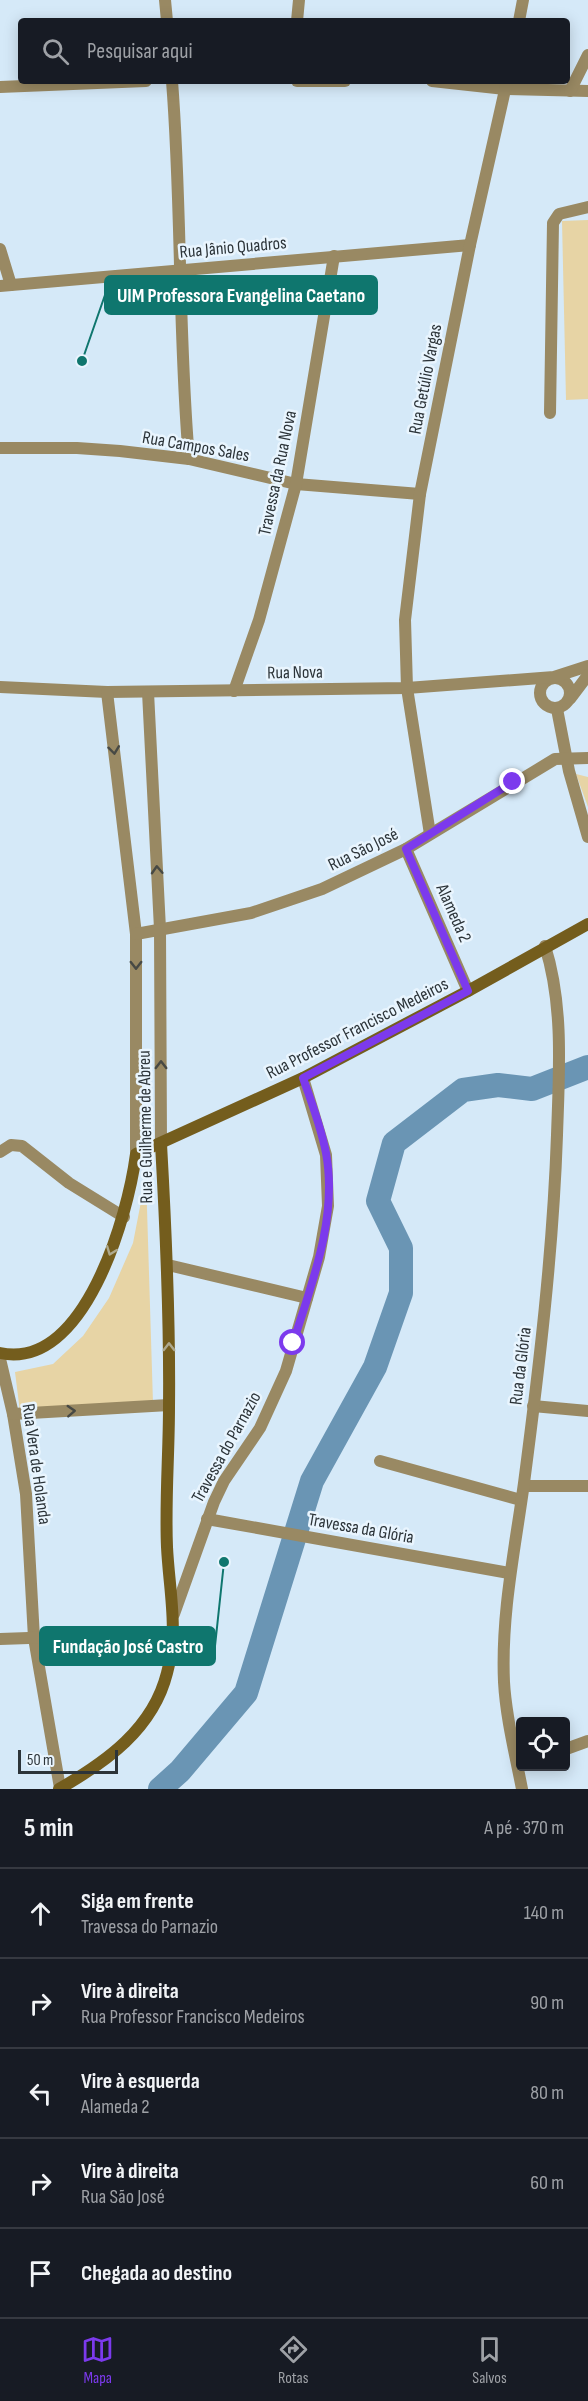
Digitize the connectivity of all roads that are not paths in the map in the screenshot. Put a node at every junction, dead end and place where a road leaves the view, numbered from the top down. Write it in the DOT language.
graph roads {
  1 [pos="165,0"];
  2 [pos="299,0"];
  3 [pos="523,0"];
  4 [pos="167,18"];
  5 [pos="297,18"];
  6 [pos="520,18"];
  7 [pos="588,55"];
  8 [pos="73,84"];
  9 [pos="172,84"];
  10 [pos="488,84"];
  11 [pos="506,85"];
  12 [pos="0,87"];
  13 [pos="570,91"];
  14 [pos="588,91"];
  15 [pos="588,207"];
  16 [pos="470,245"];
  17 [pos="0,249"];
  18 [pos="334,256"];
  19 [pos="179,270"];
  20 [pos="5,286"];
  21 [pos="550,413"];
  22 [pos="0,448"];
  23 [pos="189,459"];
  24 [pos="296,484"];
  25 [pos="420,494"];
  26 [pos="588,666"];
  27 [pos="588,675"];
  28 [pos="554,677"];
  29 [pos="525,679"];
  30 [pos="0,687"];
  31 [pos="407,688"];
  32 [pos="234,691"];
  33 [pos="106,692"];
  34 [pos="148,692"];
  35 [pos="541,699"];
  36 [pos="569,700"];
  37 [pos="557,709"];
  38 [pos="567,757"];
  39 [pos="588,758"];
  40 [pos="430,834"];
  41 [pos="588,837"];
  42 [pos="406,849"];
  43 [pos="588,924"];
  44 [pos="160,929"];
  45 [pos="136,934"];
  46 [pos="545,946"];
  47 [pos="468,991"];
  48 [pos="303,1078"];
  49 [pos="161,1144"];
  50 [pos="0,1152"];
  51 [pos="136,1154"];
  52 [pos="124,1217"];
  53 [pos="168,1265"];
  54 [pos="307,1298"];
  55 [pos="0,1353"];
  56 [pos="0,1359"];
  57 [pos="169,1405"];
  58 [pos="533,1406"];
  59 [pos="588,1411"];
  60 [pos="13,1414"];
  61 [pos="380,1461"];
  62 [pos="524,1486"];
  63 [pos="588,1486"];
  64 [pos="521,1500"];
  65 [pos="207,1519"];
  66 [pos="509,1573"];
  67 [pos="174,1614"];
  68 [pos="172,1633"];
  69 [pos="34,1638"];
  70 [pos="0,1640"];
  71 [pos="588,1741"];
  72 [pos="570,1748"];
  73 [pos="516,1749"];
  74 [pos="520,1771"];
  75 [pos="59,1789"];
  76 [pos="522,1789"];
  1 -- 4 [label="street"];
  2 -- 5 [label="street"];
  3 -- 6 [label="street"];
  7 -- 13 [label="street"];
  8 -- 12 [label="street"];
  9 -- 19 [label="street"];
  10 -- 11 [label="street"];
  11 -- 13 [label="street"];
  11 -- 16 [label="street, Rua Getúlio Vargas"];
  13 -- 14 [label="street"];
  15 -- 21 [label="street"];
  16 -- 18 [label="street, Rua Jânio Quadros"];
  16 -- 25 [label="street, Rua Getúlio Vargas"];
  17 -- 20 [label="street"];
  18 -- 19 [label="street, Rua Jânio Quadros"];
  18 -- 24 [label="street, Travessa da Rua Nova"];
  19 -- 20 [label="street, Rua Jânio Quadros"];
  19 -- 23 [label="street"];
  22 -- 23 [label="street, Rua Campos Sales"];
  23 -- 24 [label="street, Rua Campos Sales"];
  24 -- 25 [label="street, Rua Campos Sales"];
  24 -- 32 [label="street, Travessa da Rua Nova"];
  25 -- 31 [label="street, Rua Getúlio Vargas"];
  26 -- 28 [label="street, Rua Nova"];
  27 -- 36 [label="street"];
  28 -- 29 [label="street, Rua Nova"];
  28 -- 35 [label="street"];
  28 -- 36 [label="street"];
  29 -- 31 [label="street, Rua Nova"];
  29 -- 35 [label="street"];
  30 -- 33 [label="street, Rua Nova"];
  31 -- 32 [label="street, Rua Nova"];
  31 -- 40 [label="street"];
  32 -- 34 [label="street, Rua Nova"];
  33 -- 34 [label="street, Rua Nova"];
  33 -- 45 [label="street, Rua e Guilherme de Abreu, one-way"];
  44 -- 34 [label="street, Rua e Guilherme de Abreu, one-way"];
  35 -- 37 [label="street"];
  36 -- 37 [label="street"];
  37 -- 38 [label="street"];
  38 -- 39 [label="street, Rua São José"];
  38 -- 40 [label="street, Rua São José"];
  38 -- 41 [label="street"];
  40 -- 42 [label="street, Rua São José"];
  42 -- 44 [label="street, Rua São José"];
  42 -- 47 [label="street, Alameda 2"];
  43 -- 46 [label="street, Rua Professor Francisco Medeiros"];
  44 -- 45 [label="street, Rua São José"];
  49 -- 44 [label="street, Rua e Guilherme de Abreu, one-way"];
  45 -- 51 [label="street, Rua e Guilherme de Abreu, one-way"];
  46 -- 47 [label="street, Rua Professor Francisco Medeiros"];
  46 -- 58 [label="street, Rua da Glória"];
  47 -- 48 [label="street, Rua Professor Francisco Medeiros"];
  48 -- 49 [label="street, Rua Professor Francisco Medeiros"];
  48 -- 54 [label="street, Travessa do Parnazio"];
  49 -- 51 [label="street, Rua Professor Francisco Medeiros"];
  49 -- 53 [label="street, Rua e Guilherme de Abreu"];
  50 -- 52 [label="street"];
  51 -- 52 [label="street, Rua e Guilherme de Abreu"];
  52 -- 55 [label="street, Rua e Guilherme de Abreu, one-way"];
  53 -- 54 [label="street"];
  57 -- 53 [label="street, Rua e Guilherme de Abreu, one-way"];
  54 -- 65 [label="street, Travessa do Parnazio"];
  56 -- 60 [label="street, Rua Vera de Holanda"];
  60 -- 57 [label="street, one-way"];
  57 -- 67 [label="street, Rua e Guilherme de Abreu"];
  58 -- 59 [label="street"];
  58 -- 62 [label="street, Rua da Glória"];
  60 -- 69 [label="street, Rua Vera de Holanda"];
  61 -- 64 [label="street"];
  62 -- 63 [label="street"];
  62 -- 64 [label="street, Rua da Glória"];
  64 -- 66 [label="street, Rua da Glória"];
  65 -- 66 [label="street, Travessa da Glória"];
  65 -- 67 [label="street, Travessa do Parnazio"];
  66 -- 73 [label="street, Rua da Glória"];
  67 -- 68 [label="street, Rua e Guilherme de Abreu"];
  68 -- 69 [label="street"];
  68 -- 75 [label="street, Rua e Guilherme de Abreu"];
  69 -- 70 [label="street"];
  69 -- 75 [label="street, Rua Vera de Holanda"];
  71 -- 72 [label="street"];
  74 -- 76 [label="street, Rua da Glória"];
}
